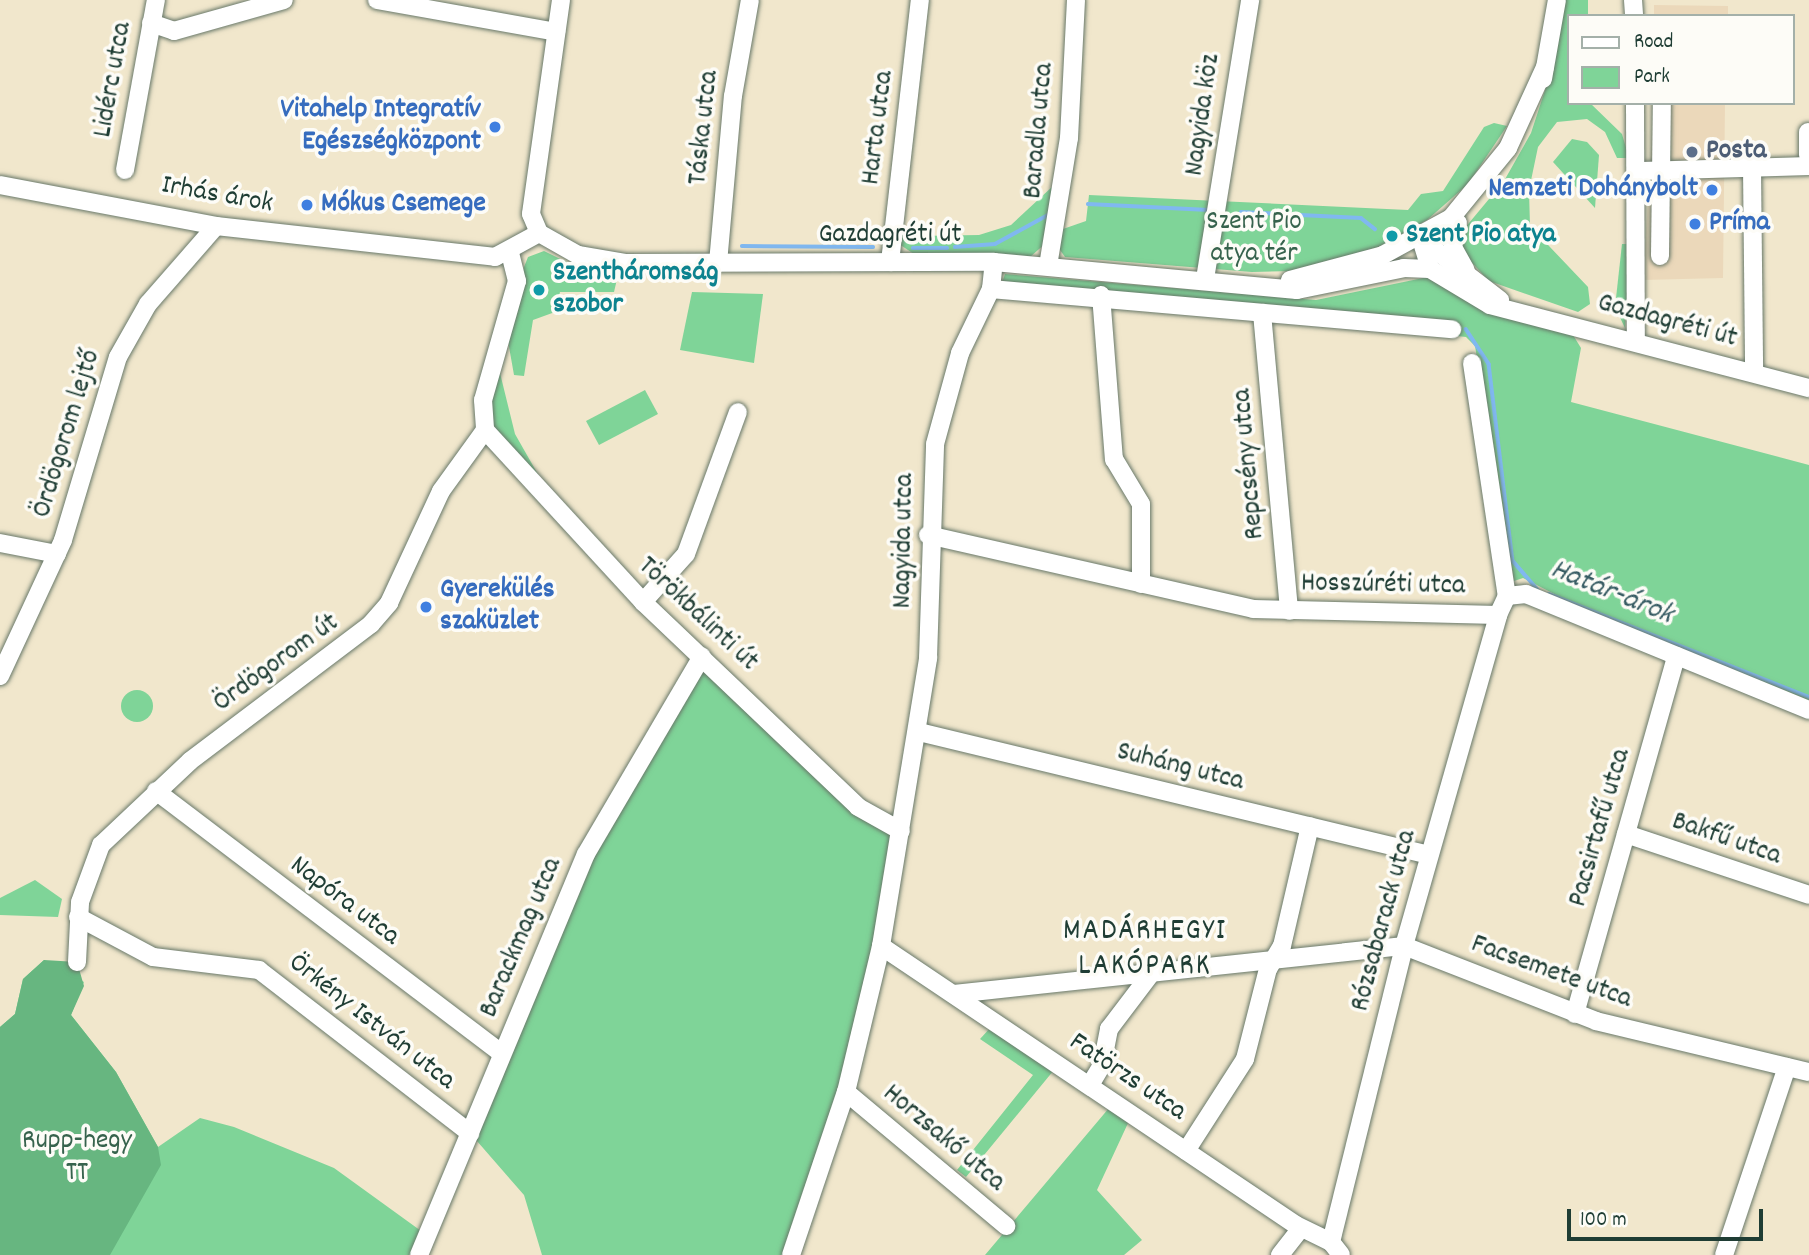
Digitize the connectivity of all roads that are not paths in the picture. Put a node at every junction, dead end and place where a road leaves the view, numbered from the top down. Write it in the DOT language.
graph roads {
  1 [pos="156,0"];
  2 [pos="284,0"];
  3 [pos="377,0"];
  4 [pos="561,0"];
  5 [pos="750,0"];
  6 [pos="920,0"];
  7 [pos="1076,0"];
  8 [pos="1250,0"];
  9 [pos="1557,0"];
  10 [pos="151,23"];
  11 [pos="555,32"];
  12 [pos="1545,67"];
  13 [pos="1635,105"];
  14 [pos="1662,105"];
  15 [pos="1808,132"];
  16 [pos="1809,161"];
  17 [pos="1746,164"];
  18 [pos="125,170"];
  19 [pos="1661,170"];
  20 [pos="1642,171"];
  21 [pos="0,185"];
  22 [pos="1458,223"];
  23 [pos="216,226"];
  24 [pos="539,233"];
  25 [pos="1424,245"];
  26 [pos="510,253"];
  27 [pos="1660,256"];
  28 [pos="890,262"];
  29 [pos="994,262"];
  30 [pos="718,263"];
  31 [pos="1048,265"];
  32 [pos="1430,270"];
  33 [pos="1205,279"];
  34 [pos="1355,281"];
  35 [pos="1248,283"];
  36 [pos="991,289"];
  37 [pos="1482,289"];
  38 [pos="1101,295"];
  39 [pos="1512,308"];
  40 [pos="1262,313"];
  41 [pos="1452,329"];
  42 [pos="1636,341"];
  43 [pos="1472,363"];
  44 [pos="1754,373"];
  45 [pos="1809,388"];
  46 [pos="738,412"];
  47 [pos="485,430"];
  48 [pos="928,535"];
  49 [pos="0,543"];
  50 [pos="57,554"];
  51 [pos="1141,584"];
  52 [pos="1507,596"];
  53 [pos="643,602"];
  54 [pos="1289,611"];
  55 [pos="1498,615"];
  56 [pos="5,652"];
  57 [pos="702,656"];
  58 [pos="1676,656"];
  59 [pos="0,676"];
  60 [pos="1809,710"];
  61 [pos="919,732"];
  62 [pos="156,791"];
  63 [pos="1310,826"];
  64 [pos="901,831"];
  65 [pos="1626,834"];
  66 [pos="1429,855"];
  67 [pos="1809,895"];
  68 [pos="78,917"];
  69 [pos="881,946"];
  70 [pos="1404,946"];
  71 [pos="1273,960"];
  72 [pos="77,962"];
  73 [pos="1153,971"];
  74 [pos="954,994"];
  75 [pos="1575,1014"];
  76 [pos="501,1053"];
  77 [pos="1787,1067"];
  78 [pos="1809,1072"];
  79 [pos="1090,1085"];
  80 [pos="846,1093"];
  81 [pos="470,1133"];
  82 [pos="1186,1151"];
  83 [pos="1006,1226"];
  84 [pos="1301,1228"];
  85 [pos="1336,1248"];
  86 [pos="419,1255"];
  87 [pos="791,1255"];
  88 [pos="1280,1255"];
  89 [pos="1724,1255"];
  1 -- 10 [label="street, Lidérc utca"];
  2 -- 10 [label="street"];
  3 -- 11 [label="street"];
  4 -- 11 [label="street"];
  5 -- 30 [label="street, Táska utca"];
  6 -- 28 [label="street, Harta utca"];
  7 -- 31 [label="street, Baradla utca"];
  8 -- 33 [label="street, Nagyida köz"];
  9 -- 12 [label="street"];
  10 -- 18 [label="street, Lidérc utca"];
  11 -- 24 [label="street"];
  12 -- 22 [label="street"];
  12 -- 25 [label="street"];
  13 -- 42 [label="street"];
  14 -- 19 [label="street"];
  15 -- 16 [label="street"];
  16 -- 17 [label="street"];
  17 -- 19 [label="street"];
  17 -- 44 [label="street"];
  19 -- 20 [label="street"];
  19 -- 27 [label="street"];
  21 -- 23 [label="street, Irhás árok"];
  22 -- 25 [label="street"];
  22 -- 37 [label="street"];
  23 -- 26 [label="street, Irhás árok"];
  23 -- 50 [label="street, Ördögorom lejtő"];
  24 -- 26 [label="street"];
  24 -- 30 [label="street, Gazdagréti út"];
  25 -- 32 [label="street"];
  25 -- 34 [label="street, Gazdagréti út"];
  25 -- 35 [label="street, Gazdagréti út"];
  25 -- 37 [label="street, Gazdagréti út"];
  26 -- 47 [label="street"];
  28 -- 29 [label="street, Gazdagréti út"];
  28 -- 30 [label="street, Gazdagréti út"];
  29 -- 31 [label="street, Gazdagréti út"];
  29 -- 36 [label="street, Nagyida utca"];
  31 -- 33 [label="street, Gazdagréti út"];
  32 -- 34 [label="street, Gazdagréti út"];
  32 -- 39 [label="street, Gazdagréti út"];
  33 -- 35 [label="street, Gazdagréti út"];
  34 -- 35 [label="street, Gazdagréti út"];
  36 -- 38 [label="street"];
  36 -- 48 [label="street, Nagyida utca"];
  37 -- 39 [label="street, Gazdagréti út"];
  38 -- 40 [label="street"];
  38 -- 51 [label="street"];
  39 -- 42 [label="street, Gazdagréti út"];
  40 -- 41 [label="street"];
  40 -- 54 [label="street, Repcsény utca"];
  42 -- 44 [label="street, Gazdagréti út"];
  43 -- 52 [label="street"];
  44 -- 45 [label="street, Gazdagréti út"];
  46 -- 53 [label="street"];
  47 -- 53 [label="street, Törökbálinti út"];
  47 -- 62 [label="street, Ördögorom út"];
  48 -- 51 [label="street, Hosszúréti utca"];
  48 -- 61 [label="street, Nagyida utca"];
  49 -- 50 [label="street"];
  50 -- 56 [label="street, Ördögorom lejtő"];
  51 -- 54 [label="street, Hosszúréti utca"];
  52 -- 55 [label="street, Hosszúréti utca"];
  52 -- 58 [label="street, Hosszúréti utca"];
  53 -- 57 [label="street, Törökbálinti út"];
  54 -- 55 [label="street, Hosszúréti utca"];
  55 -- 66 [label="street, Rózsabarack utca"];
  56 -- 59 [label="street, Ördögorom lejtő"];
  57 -- 64 [label="street, Törökbálinti út"];
  57 -- 76 [label="street, Barackmag utca"];
  58 -- 60 [label="street, Hosszúréti utca"];
  58 -- 65 [label="street, Pacsirtafű utca"];
  61 -- 63 [label="street, Suháng utca"];
  61 -- 64 [label="street, Nagyida utca"];
  62 -- 68 [label="street, Ördögorom út"];
  62 -- 76 [label="street, Napóra utca"];
  63 -- 66 [label="street, Suháng utca"];
  63 -- 71 [label="street"];
  64 -- 69 [label="street"];
  65 -- 67 [label="street, Bakfű utca"];
  65 -- 75 [label="street, Pacsirtafű utca"];
  66 -- 70 [label="street, Rózsabarack utca"];
  68 -- 72 [label="street, Ördögorom út"];
  68 -- 81 [label="street, Örkény István utca"];
  69 -- 74 [label="street, Fatörzs utca"];
  69 -- 80 [label="street"];
  70 -- 71 [label="street, Facsemete utca"];
  70 -- 75 [label="street, Facsemete utca"];
  70 -- 85 [label="street, Rózsabarack utca"];
  71 -- 73 [label="street, Facsemete utca"];
  71 -- 82 [label="street"];
  73 -- 74 [label="street, Facsemete utca"];
  73 -- 79 [label="street"];
  74 -- 79 [label="street, Fatörzs utca"];
  75 -- 77 [label="street, Facsemete utca"];
  76 -- 81 [label="street, Barackmag utca"];
  77 -- 78 [label="street, Facsemete utca"];
  77 -- 89 [label="street"];
  79 -- 82 [label="street, Fatörzs utca"];
  80 -- 83 [label="street, Horzsakő utca"];
  80 -- 87 [label="street"];
  81 -- 86 [label="street, Barackmag utca"];
  82 -- 84 [label="street, Fatörzs utca"];
  84 -- 85 [label="street, Fatörzs utca"];
  84 -- 88 [label="street"];
}
